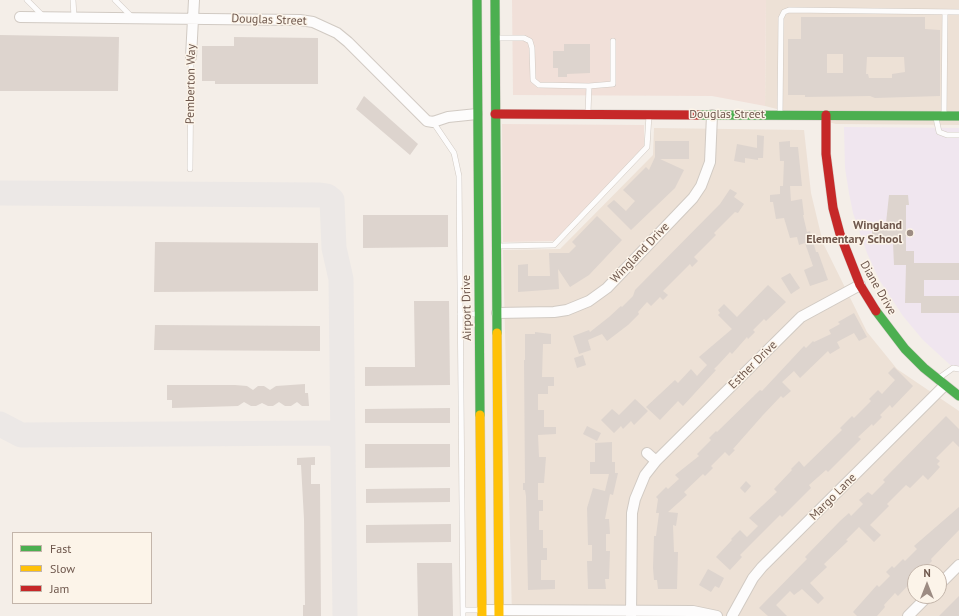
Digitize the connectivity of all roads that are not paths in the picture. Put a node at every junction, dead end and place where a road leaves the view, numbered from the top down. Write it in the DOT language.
graph roads {
  1 [pos="27,0"];
  2 [pos="73,0"];
  3 [pos="115,0"];
  4 [pos="194,0"];
  5 [pos="477,0"];
  6 [pos="495,0"];
  7 [pos="945,12"];
  8 [pos="959,12"];
  9 [pos="20,17"];
  10 [pos="44,17"];
  11 [pos="74,17"];
  12 [pos="193,18"];
  13 [pos="133,19"];
  14 [pos="495,38"];
  15 [pos="613,41"];
  16 [pos="191,57"];
  17 [pos="588,86"];
  18 [pos="477,114"];
  19 [pos="495,114"];
  20 [pos="588,114"];
  21 [pos="649,114"];
  22 [pos="712,115"];
  23 [pos="780,115"];
  24 [pos="826,116"];
  25 [pos="939,116"];
  26 [pos="959,116"];
  27 [pos="433,122"];
  28 [pos="959,136"];
  29 [pos="190,169"];
  30 [pos="478,210"];
  31 [pos="496,246"];
  32 [pos="860,284"];
  33 [pos="460,314"];
  34 [pos="480,314"];
  35 [pos="497,314"];
  36 [pos="959,369"];
  37 [pos="941,383"];
  38 [pos="959,396"];
  39 [pos="647,452"];
  40 [pos="656,461"];
  41 [pos="959,565"];
  42 [pos="947,577"];
  43 [pos="920,604"];
  44 [pos="463,610"];
  45 [pos="482,613"];
  46 [pos="499,613"];
  47 [pos="631,613"];
  48 [pos="463,616"];
  49 [pos="718,616"];
  50 [pos="732,616"];
  51 [pos="908,616"];
  1 -- 10 [label="lane"];
  2 -- 11 [label="lane"];
  3 -- 13 [label="lane"];
  4 -- 12 [label="street, Pemberton Way"];
  5 -- 18 [label="main road, Airport Drive"];
  6 -- 14 [label="main road"];
  7 -- 8 [label="lane"];
  7 -- 23 [label="lane"];
  7 -- 25 [label="lane"];
  9 -- 10 [label="street, Douglas Street"];
  10 -- 11 [label="street, Douglas Street"];
  11 -- 13 [label="street, Douglas Street"];
  12 -- 13 [label="street, Douglas Street"];
  12 -- 16 [label="street, Pemberton Way"];
  12 -- 27 [label="street, Douglas Street"];
  14 -- 17 [label="lane"];
  14 -- 19 [label="main road"];
  15 -- 17 [label="lane"];
  16 -- 29 [label="lane, Pemberton Way"];
  17 -- 20 [label="lane"];
  18 -- 27 [label="street"];
  18 -- 30 [label="main road, Airport Drive"];
  19 -- 20 [label="main road, Douglas Street"];
  19 -- 31 [label="main road"];
  20 -- 21 [label="main road, Douglas Street"];
  21 -- 22 [label="main road, Douglas Street"];
  21 -- 31 [label="lane"];
  22 -- 23 [label="main road, Douglas Street"];
  22 -- 35 [label="street, Wingland Drive"];
  23 -- 24 [label="main road, Douglas Street"];
  24 -- 25 [label="main road, Douglas Street"];
  24 -- 32 [label="main road, Diane Drive"];
  25 -- 26 [label="main road, Douglas Street"];
  25 -- 28 [label="lane"];
  27 -- 33 [label="lane"];
  30 -- 34 [label="main road, Airport Drive"];
  30 -- 35 [label="main road"];
  31 -- 35 [label="main road"];
  32 -- 37 [label="main road, Diane Drive"];
  32 -- 40 [label="street, Esther Drive"];
  33 -- 34 [label="lane"];
  33 -- 44 [label="lane"];
  34 -- 45 [label="main road, Airport Drive"];
  35 -- 46 [label="main road"];
  36 -- 37 [label="lane"];
  37 -- 38 [label="main road, Diane Drive"];
  37 -- 50 [label="street, Margo Lane"];
  39 -- 40 [label="street"];
  40 -- 47 [label="street, Esther Drive"];
  41 -- 42 [label="street"];
  43 -- 51 [label="street"];
  44 -- 45 [label="lane"];
  44 -- 48 [label="lane"];
  45 -- 46 [label="street"];
  46 -- 47 [label="street"];
  47 -- 49 [label="street"];
}
